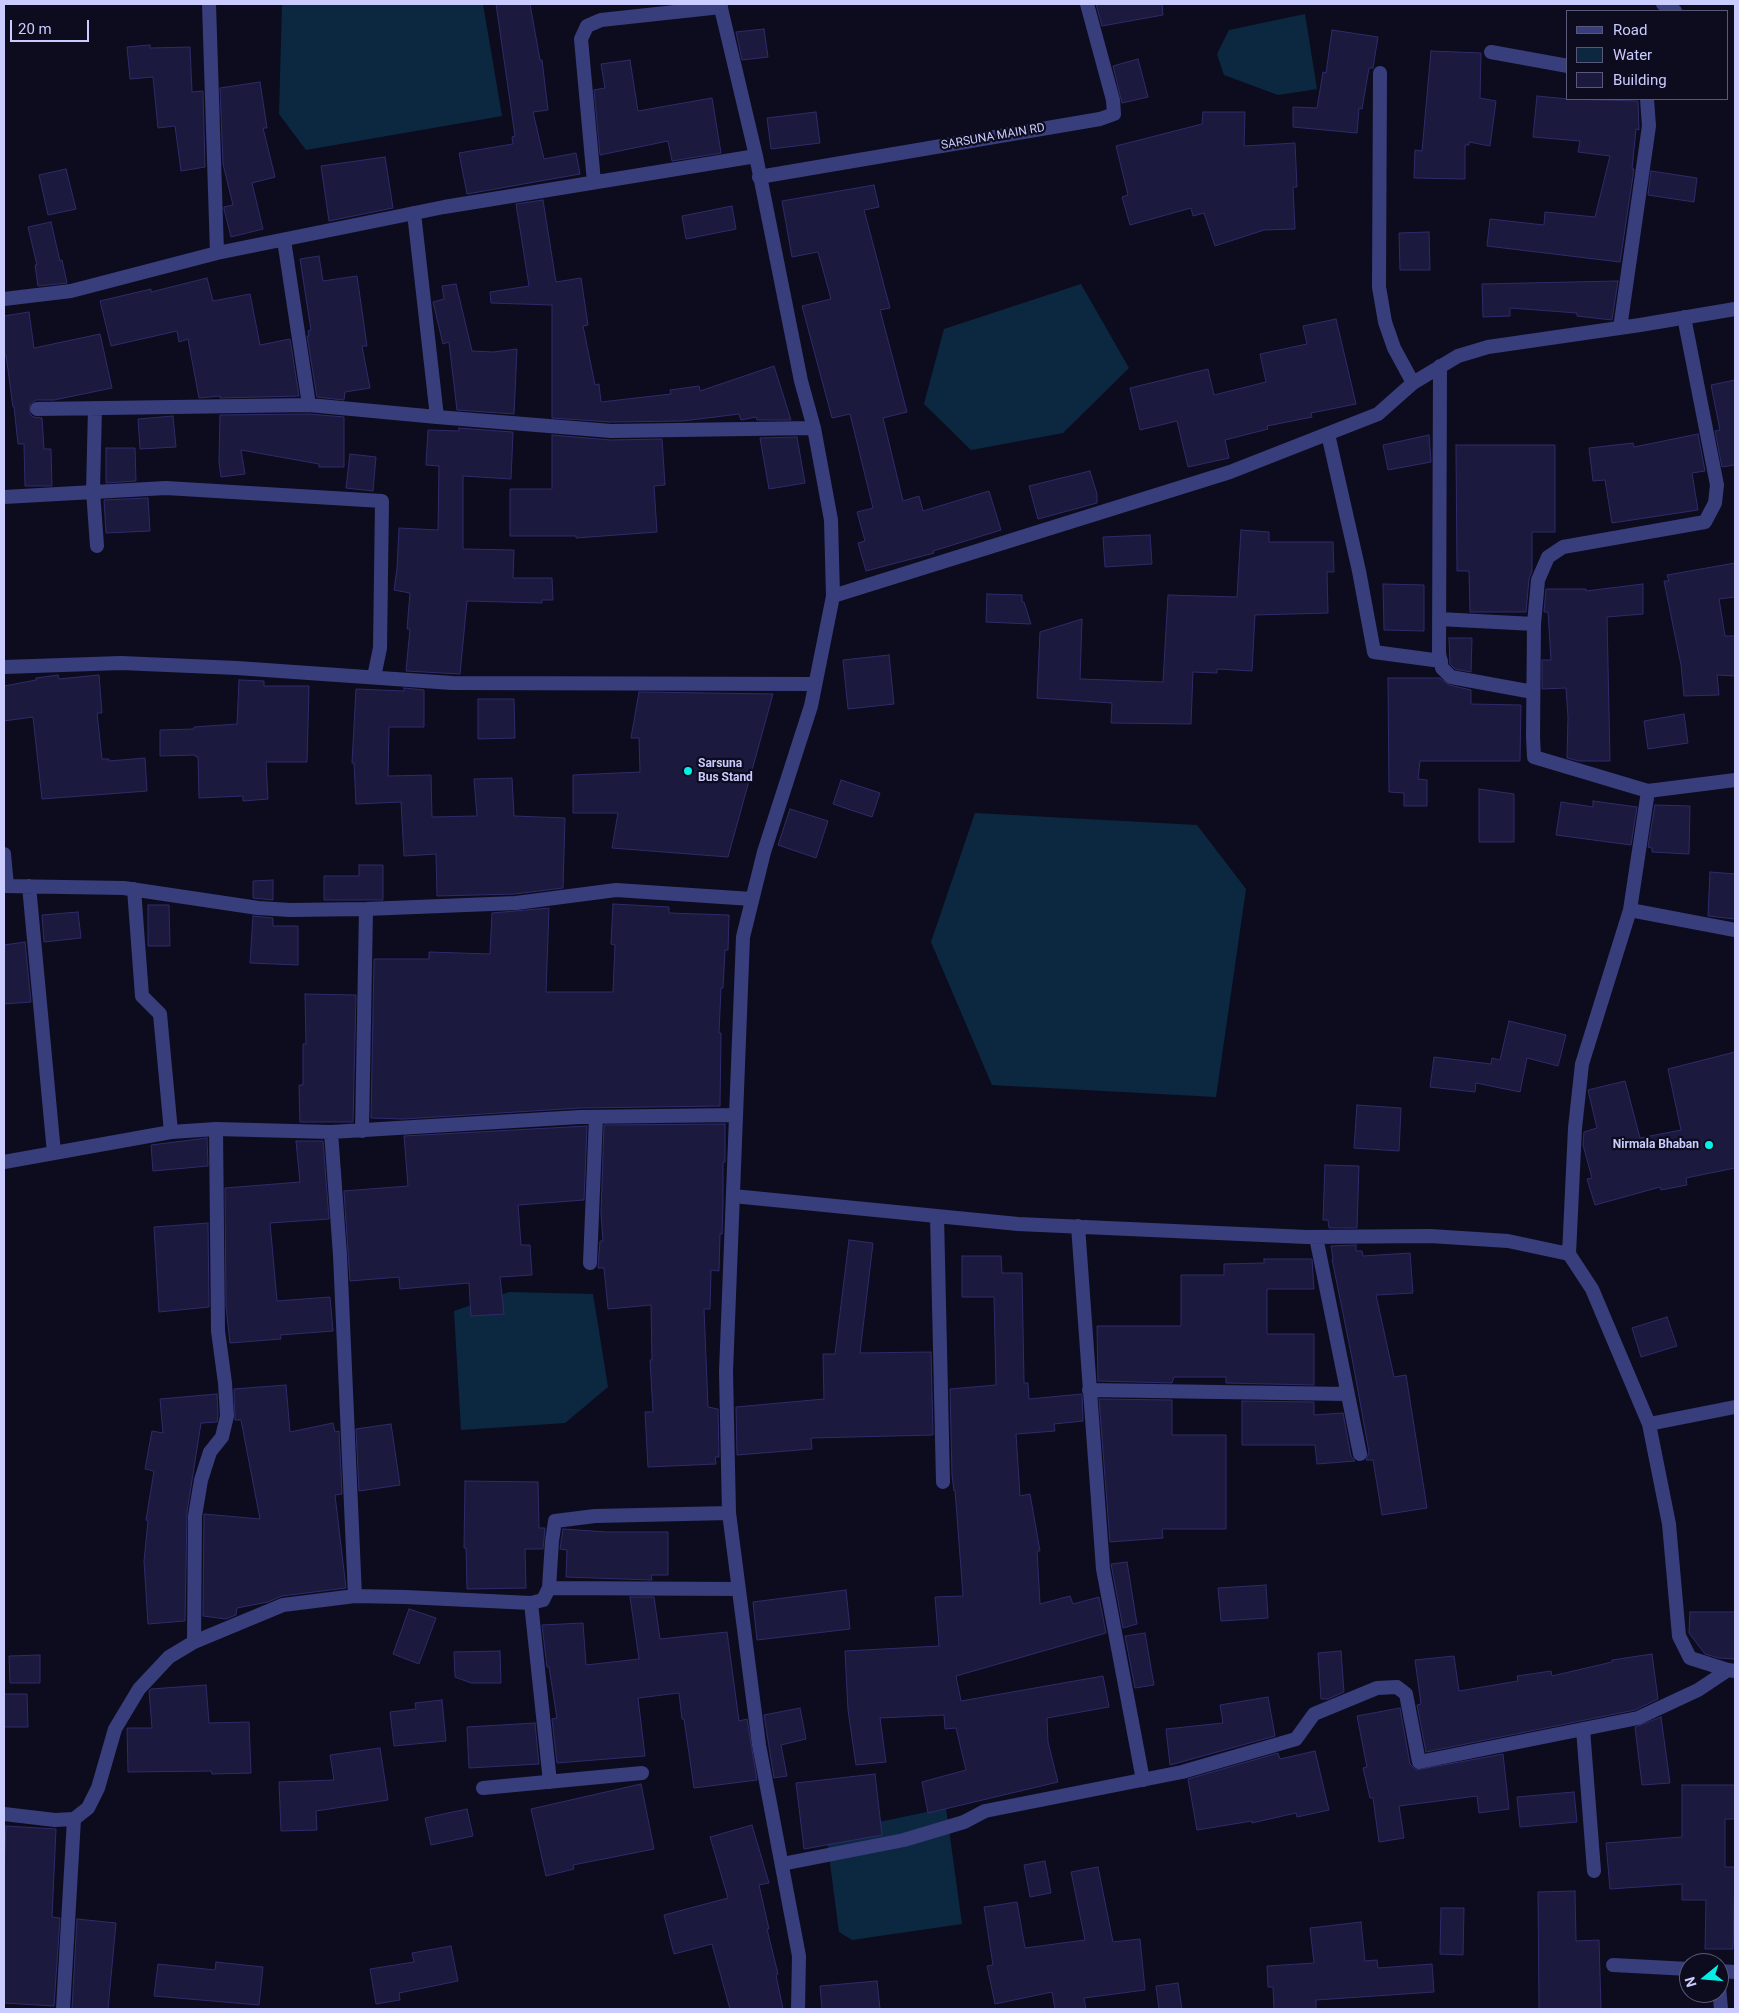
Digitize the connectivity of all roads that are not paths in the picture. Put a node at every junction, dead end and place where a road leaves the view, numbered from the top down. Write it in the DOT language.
graph roads {
  1 [pos="209,4"];
  2 [pos="1087,4"];
  3 [pos="720,5"];
  4 [pos="1491,52"];
  5 [pos="1566,66"];
  6 [pos="1380,73"];
  7 [pos="1647,100"];
  8 [pos="756,156"];
  9 [pos="759,177"];
  10 [pos="594,182"];
  11 [pos="414,213"];
  12 [pos="284,240"];
  13 [pos="216,253"];
  14 [pos="4,300"];
  15 [pos="1735,309"];
  16 [pos="1684,317"];
  17 [pos="1620,328"];
  18 [pos="1440,366"];
  19 [pos="1413,382"];
  20 [pos="309,405"];
  21 [pos="95,408"];
  22 [pos="37,409"];
  23 [pos="437,417"];
  24 [pos="814,428"];
  25 [pos="1328,434"];
  26 [pos="93,492"];
  27 [pos="4,497"];
  28 [pos="97,546"];
  29 [pos="833,596"];
  30 [pos="1439,619"];
  31 [pos="1534,624"];
  32 [pos="1441,661"];
  33 [pos="4,667"];
  34 [pos="374,677"];
  35 [pos="816,684"];
  36 [pos="1533,692"];
  37 [pos="1735,780"];
  38 [pos="1648,791"];
  39 [pos="4,854"];
  40 [pos="6,886"];
  41 [pos="29,886"];
  42 [pos="134,889"];
  43 [pos="752,899"];
  44 [pos="366,909"];
  45 [pos="1630,910"];
  46 [pos="1735,930"];
  47 [pos="736,1114"];
  48 [pos="596,1117"];
  49 [pos="216,1130"];
  50 [pos="362,1131"];
  51 [pos="171,1132"];
  52 [pos="331,1132"];
  53 [pos="54,1153"];
  54 [pos="4,1162"];
  55 [pos="733,1196"];
  56 [pos="937,1216"];
  57 [pos="1078,1226"];
  58 [pos="1316,1237"];
  59 [pos="1569,1254"];
  60 [pos="590,1263"];
  61 [pos="1090,1390"];
  62 [pos="1348,1394"];
  63 [pos="1735,1407"];
  64 [pos="1649,1424"];
  65 [pos="1360,1454"];
  66 [pos="944,1482"];
  67 [pos="728,1513"];
  68 [pos="549,1588"];
  69 [pos="739,1589"];
  70 [pos="355,1596"];
  71 [pos="531,1603"];
  72 [pos="194,1642"];
  73 [pos="1732,1670"];
  74 [pos="1584,1729"];
  75 [pos="642,1773"];
  76 [pos="1143,1780"];
  77 [pos="550,1782"];
  78 [pos="483,1788"];
  79 [pos="4,1814"];
  80 [pos="74,1819"];
  81 [pos="782,1864"];
  82 [pos="1594,1871"];
  83 [pos="1613,1965"];
  84 [pos="1679,1968"];
  85 [pos="63,2009"];
  86 [pos="798,2009"];
  1 -- 13 [label="street"];
  2 -- 9 [label="street, SARSUNA MAIN RD"];
  3 -- 8 [label="street"];
  3 -- 10 [label="street"];
  4 -- 5 [label="street"];
  6 -- 19 [label="street"];
  7 -- 17 [label="street"];
  8 -- 9 [label="street"];
  8 -- 10 [label="street"];
  9 -- 24 [label="street"];
  10 -- 11 [label="street"];
  11 -- 12 [label="street"];
  11 -- 23 [label="street"];
  12 -- 13 [label="street"];
  12 -- 20 [label="street"];
  13 -- 14 [label="street"];
  15 -- 16 [label="street"];
  16 -- 17 [label="street"];
  16 -- 31 [label="street"];
  17 -- 18 [label="street"];
  18 -- 19 [label="street"];
  18 -- 30 [label="street"];
  19 -- 25 [label="street"];
  20 -- 21 [label="street"];
  20 -- 23 [label="street"];
  21 -- 22 [label="street"];
  21 -- 26 [label="street"];
  23 -- 24 [label="street"];
  24 -- 29 [label="street"];
  25 -- 29 [label="street"];
  25 -- 32 [label="street"];
  26 -- 27 [label="street"];
  26 -- 28 [label="street"];
  26 -- 34 [label="street"];
  29 -- 35 [label="street"];
  30 -- 31 [label="street"];
  30 -- 32 [label="street"];
  31 -- 36 [label="street"];
  32 -- 36 [label="street"];
  33 -- 34 [label="street"];
  34 -- 35 [label="street"];
  35 -- 43 [label="street"];
  36 -- 38 [label="street"];
  37 -- 38 [label="street"];
  38 -- 45 [label="street"];
  39 -- 40 [label="street"];
  40 -- 41 [label="street"];
  41 -- 42 [label="street"];
  41 -- 53 [label="street"];
  42 -- 44 [label="street"];
  42 -- 51 [label="street"];
  43 -- 44 [label="street"];
  43 -- 47 [label="street"];
  44 -- 50 [label="street"];
  45 -- 46 [label="street"];
  45 -- 59 [label="street"];
  47 -- 48 [label="street"];
  47 -- 55 [label="street"];
  48 -- 50 [label="street"];
  48 -- 60 [label="street"];
  49 -- 51 [label="street"];
  49 -- 52 [label="street"];
  49 -- 72 [label="street"];
  50 -- 52 [label="street"];
  51 -- 53 [label="street"];
  52 -- 70 [label="street"];
  53 -- 54 [label="street"];
  55 -- 56 [label="street"];
  55 -- 67 [label="street"];
  56 -- 57 [label="street"];
  56 -- 66 [label="street"];
  57 -- 58 [label="street"];
  57 -- 61 [label="street"];
  58 -- 59 [label="street"];
  58 -- 62 [label="street"];
  59 -- 64 [label="street"];
  61 -- 62 [label="street"];
  61 -- 76 [label="street"];
  62 -- 65 [label="street"];
  63 -- 64 [label="street"];
  64 -- 73 [label="street"];
  67 -- 68 [label="street"];
  67 -- 69 [label="street"];
  68 -- 69 [label="street"];
  68 -- 71 [label="street"];
  69 -- 81 [label="street"];
  70 -- 71 [label="street"];
  70 -- 72 [label="street"];
  71 -- 77 [label="street"];
  72 -- 80 [label="street"];
  73 -- 74 [label="street"];
  74 -- 76 [label="street"];
  74 -- 82 [label="street"];
  75 -- 77 [label="street"];
  76 -- 81 [label="street"];
  77 -- 78 [label="street"];
  79 -- 80 [label="street"];
  80 -- 85 [label="street"];
  81 -- 86 [label="street"];
  83 -- 84 [label="street"];
}
